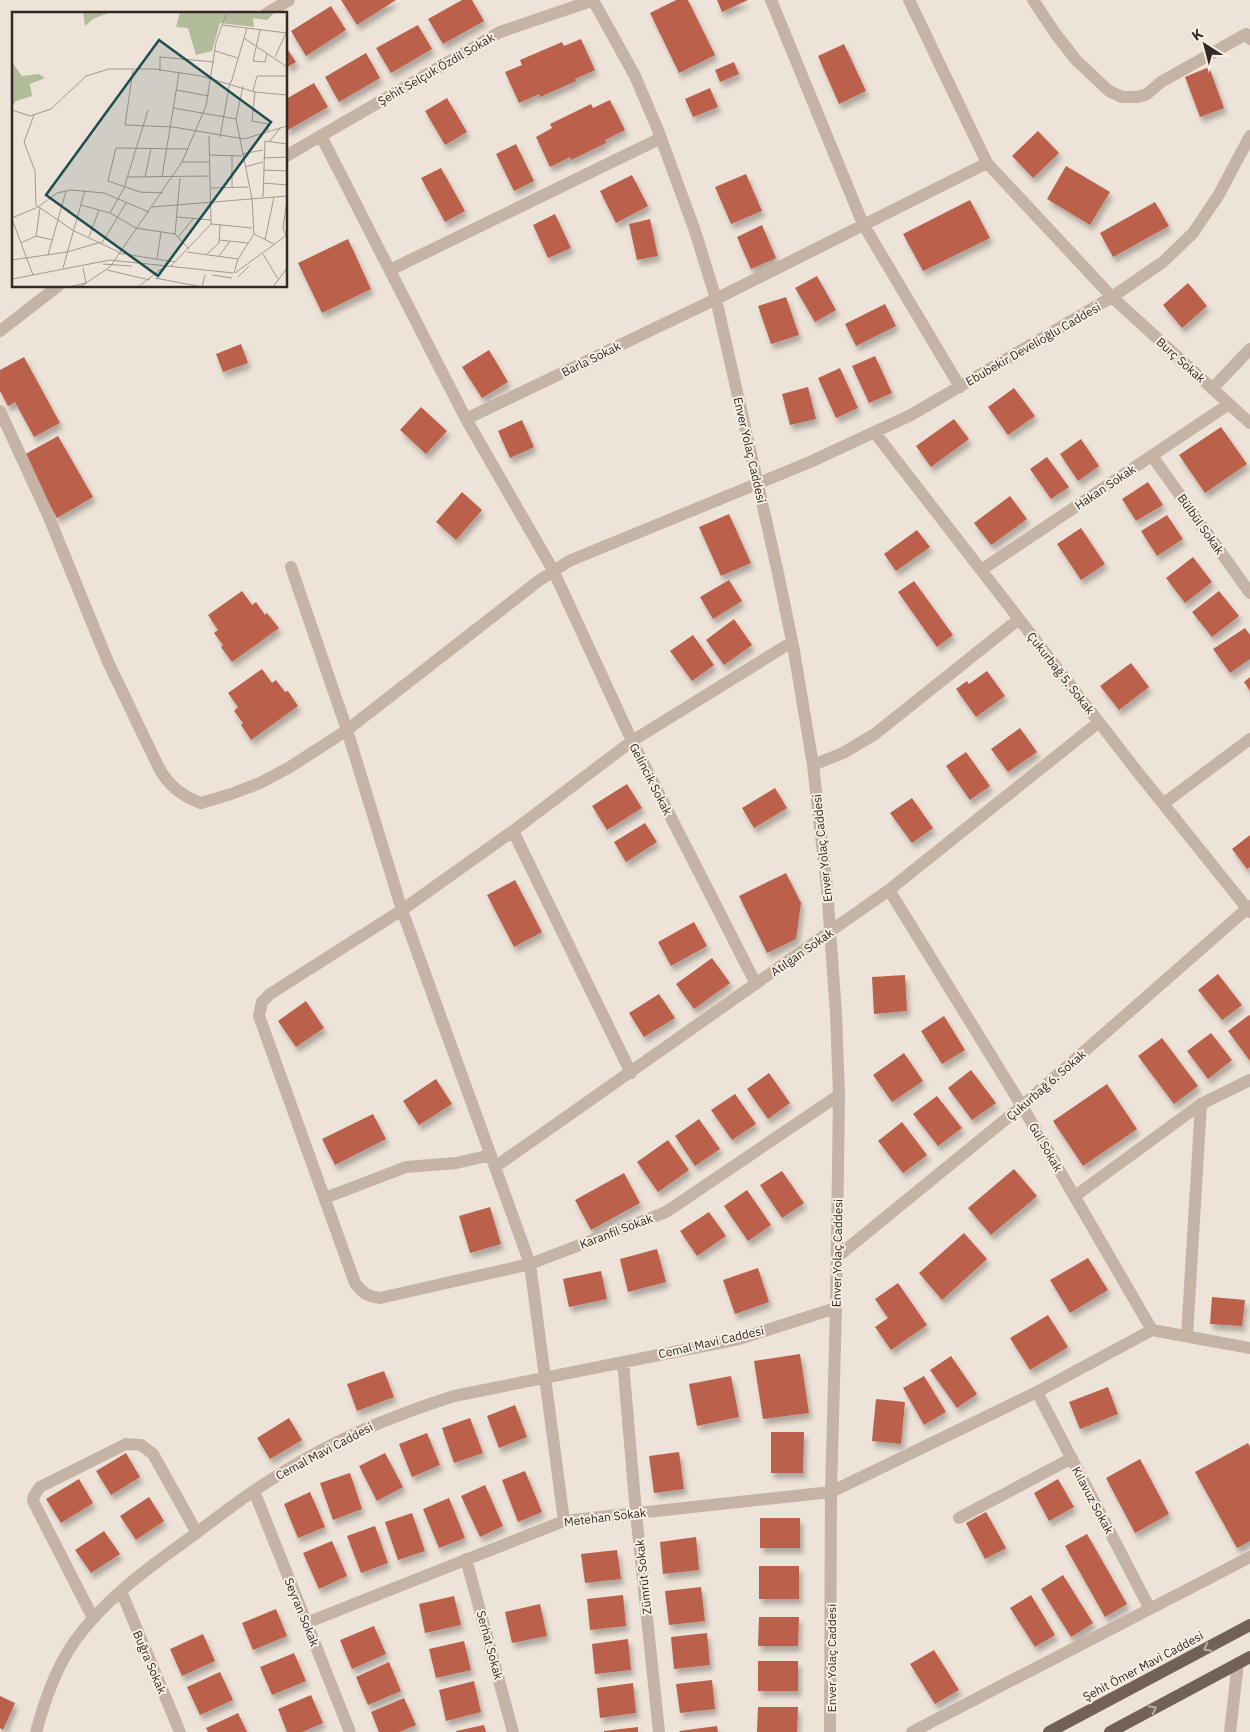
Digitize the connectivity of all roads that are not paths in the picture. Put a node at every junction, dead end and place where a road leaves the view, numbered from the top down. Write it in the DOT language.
graph roads {
  1 [pos="289,0"];
  2 [pos="594,0"];
  3 [pos="771,0"];
  4 [pos="910,0"];
  5 [pos="1033,0"];
  6 [pos="269,12"];
  7 [pos="1250,39"];
  8 [pos="321,136"];
  9 [pos="1250,136"];
  10 [pos="661,138"];
  11 [pos="288,155"];
  12 [pos="987,163"];
  13 [pos="863,224"];
  14 [pos="390,270"];
  15 [pos="55,288"];
  16 [pos="1112,297"];
  17 [pos="716,299"];
  18 [pos="0,332"];
  19 [pos="1250,349"];
  20 [pos="960,386"];
  21 [pos="1212,389"];
  22 [pos="1229,404"];
  23 [pos="0,411"];
  24 [pos="466,419"];
  25 [pos="1250,423"];
  26 [pos="874,433"];
  27 [pos="1152,456"];
  28 [pos="758,483"];
  29 [pos="291,567"];
  30 [pos="553,570"];
  31 [pos="981,570"];
  32 [pos="1250,593"];
  33 [pos="1019,619"];
  34 [pos="792,642"];
  35 [pos="1099,722"];
  36 [pos="347,730"];
  37 [pos="1250,739"];
  38 [pos="632,741"];
  39 [pos="813,765"];
  40 [pos="1164,804"];
  41 [pos="513,831"];
  42 [pos="889,890"];
  43 [pos="1249,909"];
  44 [pos="402,910"];
  45 [pos="830,933"];
  46 [pos="756,984"];
  47 [pos="631,1072"];
  48 [pos="1250,1080"];
  49 [pos="839,1095"];
  50 [pos="1201,1104"];
  51 [pos="1022,1106"];
  52 [pos="493,1161"];
  53 [pos="1075,1196"];
  54 [pos="325,1198"];
  55 [pos="837,1257"];
  56 [pos="530,1264"];
  57 [pos="836,1308"];
  58 [pos="1152,1330"];
  59 [pos="1187,1336"];
  60 [pos="1250,1348"];
  61 [pos="623,1362"];
  62 [pos="545,1378"];
  63 [pos="1037,1392"];
  64 [pos="1072,1458"];
  65 [pos="254,1491"];
  66 [pos="831,1492"];
  67 [pos="636,1513"];
  68 [pos="959,1518"];
  69 [pos="564,1521"];
  70 [pos="197,1533"];
  71 [pos="1250,1557"];
  72 [pos="466,1559"];
  73 [pos="120,1591"];
  74 [pos="1150,1609"];
  75 [pos="93,1618"];
  76 [pos="306,1623"];
  77 [pos="1250,1625"];
  78 [pos="1250,1657"];
  79 [pos="1238,1663"];
  80 [pos="36,1732"];
  81 [pos="180,1732"];
  82 [pos="350,1732"];
  83 [pos="513,1732"];
  84 [pos="659,1732"];
  85 [pos="830,1732"];
  86 [pos="912,1732"];
  87 [pos="1050,1732"];
  88 [pos="1110,1732"];
  89 [pos="1230,1732"];
  1 -- 6 [label="street"];
  2 -- 8 [label="street, Şehit Selçuk Özdil Sokak"];
  2 -- 10 [label="street, Enver Yolaç Caddesi"];
  3 -- 13 [label="street"];
  4 -- 12 [label="street, Burç Sokak"];
  5 -- 7 [label="street"];
  8 -- 11 [label="street, Şehit Selçuk Özdil Sokak"];
  8 -- 14 [label="street, Gelincik Sokak"];
  9 -- 16 [label="street, Ebubekir Develioğlu Caddesi"];
  10 -- 14 [label="street"];
  10 -- 17 [label="street, Enver Yolaç Caddesi"];
  12 -- 13 [label="street, Barla Sokak"];
  12 -- 16 [label="street, Burç Sokak"];
  13 -- 17 [label="street, Barla Sokak"];
  13 -- 20 [label="street"];
  14 -- 24 [label="street, Gelincik Sokak"];
  15 -- 18 [label="street"];
  16 -- 20 [label="street, Ebubekir Develioğlu Caddesi"];
  16 -- 21 [label="street, Burç Sokak"];
  17 -- 24 [label="street, Barla Sokak"];
  17 -- 28 [label="street, Enver Yolaç Caddesi"];
  19 -- 21 [label="street"];
  20 -- 26 [label="street, Ebubekir Develioğlu Caddesi"];
  21 -- 22 [label="street, Burç Sokak"];
  22 -- 25 [label="street, Burç Sokak"];
  22 -- 27 [label="street, Hakan Sokak"];
  23 -- 36 [label="street, Ebubekir Develioğlu Caddesi"];
  24 -- 30 [label="street, Gelincik Sokak"];
  26 -- 28 [label="street, Ebubekir Develioğlu Caddesi"];
  26 -- 31 [label="street, Çukurbağ 5. Sokak"];
  27 -- 31 [label="street, Hakan Sokak"];
  27 -- 32 [label="street, Bülbül Sokak"];
  28 -- 30 [label="street, Ebubekir Develioğlu Caddesi"];
  28 -- 34 [label="street, Enver Yolaç Caddesi"];
  29 -- 36 [label="street"];
  30 -- 36 [label="street, Ebubekir Develioğlu Caddesi"];
  30 -- 38 [label="street, Gelincik Sokak"];
  31 -- 33 [label="street, Çukurbağ 5. Sokak"];
  33 -- 35 [label="street, Çukurbağ 5. Sokak"];
  33 -- 39 [label="street"];
  34 -- 38 [label="street"];
  34 -- 39 [label="street, Enver Yolaç Caddesi"];
  35 -- 40 [label="street, Çukurbağ 5. Sokak"];
  35 -- 42 [label="street, Atılgan Sokak"];
  36 -- 44 [label="street"];
  37 -- 40 [label="street"];
  38 -- 41 [label="street"];
  38 -- 46 [label="street, Gelincik Sokak"];
  39 -- 45 [label="street, Enver Yolaç Caddesi"];
  40 -- 43 [label="street, Çukurbağ 5. Sokak"];
  41 -- 44 [label="street"];
  41 -- 47 [label="street"];
  42 -- 45 [label="street, Atılgan Sokak"];
  42 -- 51 [label="street, Gül Sokak"];
  43 -- 51 [label="street, Çukurbağ 6. Sokak"];
  44 -- 52 [label="street"];
  44 -- 54 [label="street"];
  45 -- 46 [label="street, Atılgan Sokak"];
  45 -- 49 [label="street, Enver Yolaç Caddesi"];
  46 -- 47 [label="street, Atılgan Sokak"];
  47 -- 52 [label="street, Atılgan Sokak"];
  48 -- 50 [label="street"];
  49 -- 55 [label="street, Enver Yolaç Caddesi"];
  49 -- 56 [label="street, Karanfil Sokak"];
  50 -- 53 [label="street"];
  50 -- 59 [label="street"];
  51 -- 53 [label="street, Gül Sokak"];
  51 -- 55 [label="street, Çukurbağ 6. Sokak"];
  52 -- 54 [label="street"];
  52 -- 56 [label="street"];
  53 -- 58 [label="street, Gül Sokak"];
  54 -- 56 [label="street, Karanfil Sokak"];
  55 -- 57 [label="street, Enver Yolaç Caddesi"];
  56 -- 62 [label="street"];
  57 -- 61 [label="street, Cemal Mavi Caddesi"];
  57 -- 66 [label="street, Enver Yolaç Caddesi"];
  58 -- 59 [label="street"];
  58 -- 63 [label="street, Metehan Sokak"];
  59 -- 60 [label="street"];
  61 -- 62 [label="street, Cemal Mavi Caddesi"];
  61 -- 67 [label="street, Zümrüt Sokak"];
  62 -- 65 [label="street, Cemal Mavi Caddesi"];
  62 -- 69 [label="street"];
  63 -- 64 [label="street, Kılavuz Sokak"];
  63 -- 66 [label="street, Metehan Sokak"];
  64 -- 68 [label="street"];
  64 -- 74 [label="street, Kılavuz Sokak"];
  65 -- 70 [label="street, Cemal Mavi Caddesi"];
  65 -- 76 [label="street, Seyran Sokak"];
  66 -- 67 [label="street, Metehan Sokak"];
  66 -- 85 [label="street, Enver Yolaç Caddesi"];
  67 -- 69 [label="street, Metehan Sokak"];
  67 -- 84 [label="street, Zümrüt Sokak"];
  69 -- 72 [label="street, Metehan Sokak"];
  70 -- 73 [label="street, Cemal Mavi Caddesi"];
  70 -- 75 [label="street"];
  71 -- 74 [label="street"];
  72 -- 76 [label="street, Metehan Sokak"];
  72 -- 83 [label="street, Serhat Sokak"];
  73 -- 75 [label="street, Cemal Mavi Caddesi"];
  73 -- 81 [label="street, Buğra Sokak"];
  74 -- 86 [label="street"];
  75 -- 80 [label="street, Cemal Mavi Caddesi"];
  76 -- 82 [label="street, Seyran Sokak"];
  77 -- 87 [label="main road, Şehit Ömer Mavi Caddesi, one-way"];
  78 -- 79 [label="main road"];
  88 -- 79 [label="main road, one-way"];
  79 -- 89 [label="street"];
}
